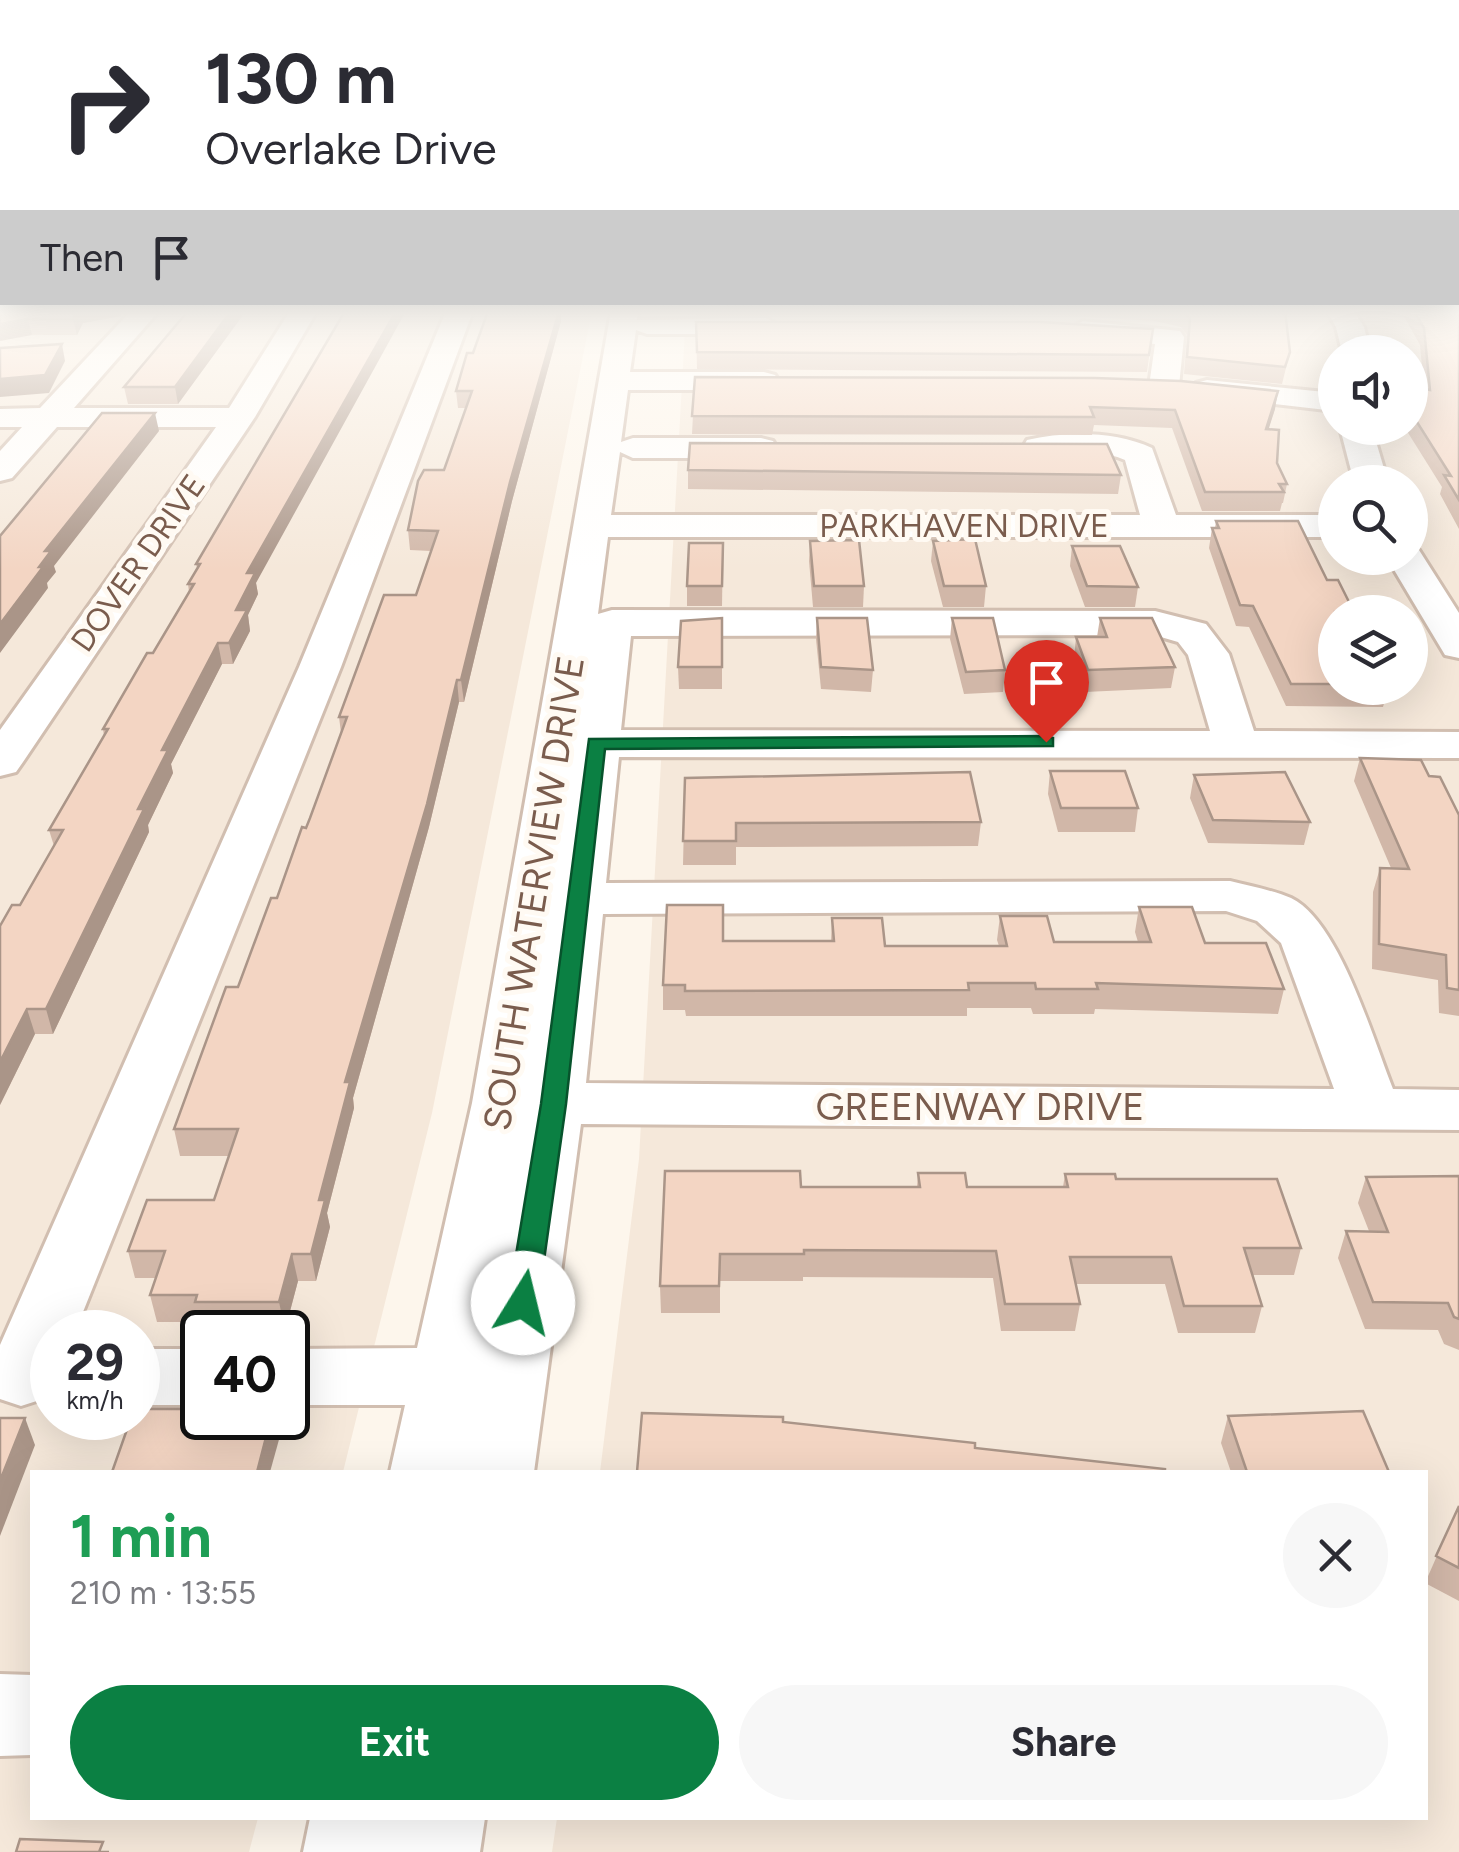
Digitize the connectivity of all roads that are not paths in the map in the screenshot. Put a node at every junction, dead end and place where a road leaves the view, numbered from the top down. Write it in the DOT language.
graph roads {
  1 [pos="68,397"];
  2 [pos="251,397"];
  3 [pos="426,397"];
  4 [pos="626,397"];
  5 [pos="629,397"];
  6 [pos="1286,397"];
  7 [pos="1318,400"];
  8 [pos="50,417"];
  9 [pos="239,417"];
  10 [pos="0,418"];
  11 [pos="1012,447"];
  12 [pos="633,448"];
  13 [pos="793,448"];
  14 [pos="0,471"];
  15 [pos="1161,525"];
  16 [pos="608,526"];
  17 [pos="1318,526"];
  18 [pos="1416,575"];
  19 [pos="612,624"];
  20 [pos="1459,646"];
  21 [pos="576,743"];
  22 [pos="1236,743"];
  23 [pos="1459,745"];
  24 [pos="2,756"];
  25 [pos="577,899"];
  26 [pos="528,1104"];
  27 [pos="1371,1110"];
  28 [pos="1459,1110"];
  29 [pos="310,1376"];
  30 [pos="447,1376"];
  31 [pos="24,1378"];
  32 [pos="427,1470"];
  33 [pos="496,1470"];
  34 [pos="0,1714"];
  35 [pos="30,1714"];
  36 [pos="355,1820"];
  37 [pos="440,1820"];
  38 [pos="348,1852"];
  39 [pos="434,1852"];
  1 -- 8 [label="street"];
  2 -- 9 [label="street, DOVER DRIVE"];
  3 -- 31 [label="street"];
  4 -- 16 [label="street, SOUTH WATERVIEW DRIVE"];
  5 -- 12 [label="street, SOUTH WATERVIEW DRIVE"];
  6 -- 7 [label="street"];
  8 -- 9 [label="street"];
  8 -- 10 [label="street"];
  8 -- 14 [label="street"];
  9 -- 24 [label="street, DOVER DRIVE"];
  11 -- 15 [label="street"];
  12 -- 13 [label="street"];
  12 -- 16 [label="street, SOUTH WATERVIEW DRIVE"];
  15 -- 16 [label="street, PARKHAVEN DRIVE"];
  15 -- 17 [label="street, PARKHAVEN DRIVE"];
  16 -- 19 [label="street, SOUTH WATERVIEW DRIVE"];
  16 -- 21 [label="street, SOUTH WATERVIEW DRIVE"];
  18 -- 20 [label="street"];
  19 -- 21 [label="street, SOUTH WATERVIEW DRIVE"];
  19 -- 22 [label="street"];
  21 -- 22 [label="street"];
  21 -- 25 [label="street, SOUTH WATERVIEW DRIVE"];
  21 -- 26 [label="street, SOUTH WATERVIEW DRIVE"];
  22 -- 23 [label="street"];
  25 -- 26 [label="street, SOUTH WATERVIEW DRIVE"];
  25 -- 27 [label="street"];
  26 -- 27 [label="street, GREENWAY DRIVE"];
  26 -- 30 [label="street, SOUTH WATERVIEW DRIVE"];
  26 -- 33 [label="street, SOUTH WATERVIEW DRIVE"];
  27 -- 28 [label="street, GREENWAY DRIVE"];
  29 -- 30 [label="street"];
  30 -- 32 [label="street, SOUTH WATERVIEW DRIVE"];
  34 -- 35 [label="street"];
  36 -- 38 [label="street"];
  37 -- 39 [label="street"];
}
